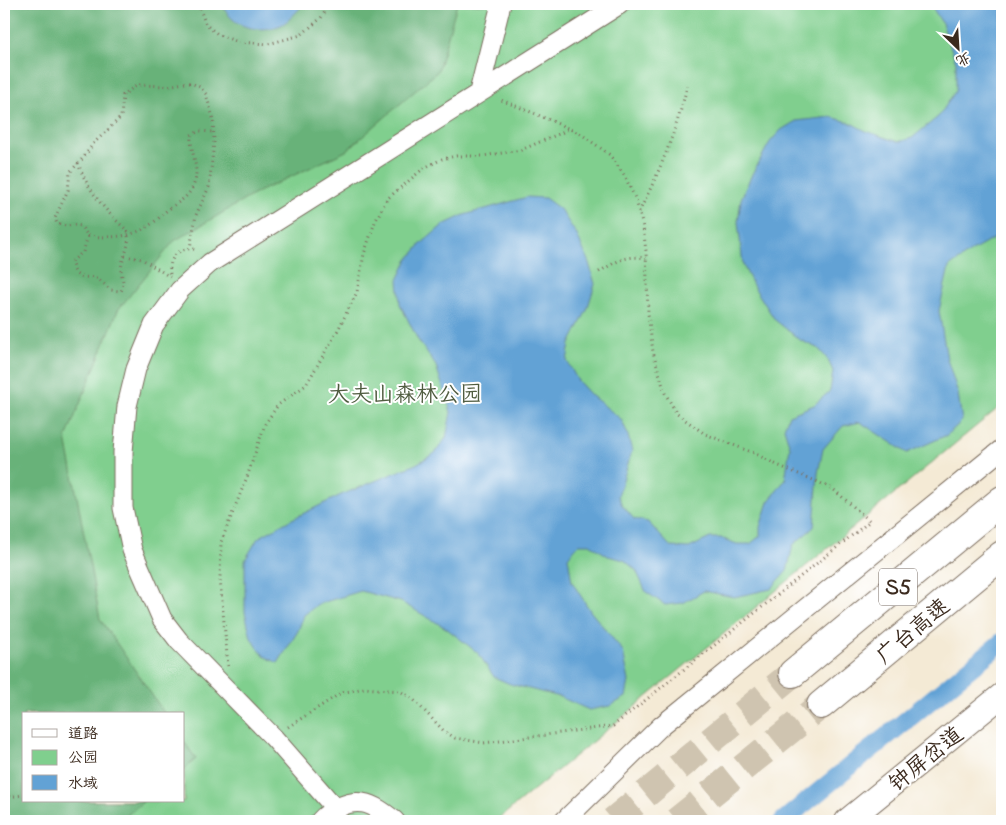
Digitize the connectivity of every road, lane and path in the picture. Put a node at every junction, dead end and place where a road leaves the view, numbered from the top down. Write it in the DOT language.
graph roads {
  1 [pos="198,4"];
  2 [pos="330,4"];
  3 [pos="501,4"];
  4 [pos="620,4"];
  5 [pos="688,82"];
  6 [pos="480,92"];
  7 [pos="568,129"];
  8 [pos="212,132"];
  9 [pos="78,163"];
  10 [pos="639,212"];
  11 [pos="130,235"];
  12 [pos="88,236"];
  13 [pos="190,248"];
  14 [pos="125,256"];
  15 [pos="646,258"];
  16 [pos="600,272"];
  17 [pos="170,277"];
  18 [pos="1002,449"];
  19 [pos="1002,500"];
  20 [pos="1002,555"];
  21 [pos="793,673"];
  22 [pos="231,694"];
  23 [pos="1002,695"];
  24 [pos="821,705"];
  25 [pos="273,737"];
  26 [pos="22,795"];
  27 [pos="4,797"];
  28 [pos="336,809"];
  29 [pos="320,821"];
  30 [pos="395,821"];
  31 [pos="564,821"];
  32 [pos="847,821"];
  1 -- 2 [label="path"];
  3 -- 6 [label="street"];
  4 -- 6 [label="street"];
  5 -- 10 [label="path"];
  6 -- 7 [label="path"];
  6 -- 22 [label="street"];
  7 -- 10 [label="path"];
  7 -- 22 [label="path"];
  8 -- 9 [label="path"];
  8 -- 11 [label="path"];
  8 -- 13 [label="path"];
  9 -- 11 [label="path"];
  9 -- 12 [label="path"];
  10 -- 15 [label="path"];
  11 -- 12 [label="path"];
  11 -- 14 [label="path"];
  12 -- 14 [label="path"];
  14 -- 17 [label="path"];
  15 -- 16 [label="path"];
  15 -- 25 [label="path"];
  18 -- 31 [label="street"];
  19 -- 21 [label="highway, 广台高速 / S5"];
  20 -- 24 [label="highway, 广台高速 / S5"];
  22 -- 25 [label="street"];
  23 -- 32 [label="main road, 钟屏岔道"];
  25 -- 28 [label="street"];
  26 -- 27 [label="path"];
  28 -- 29 [label="street"];
  28 -- 30 [label="street"];
}
